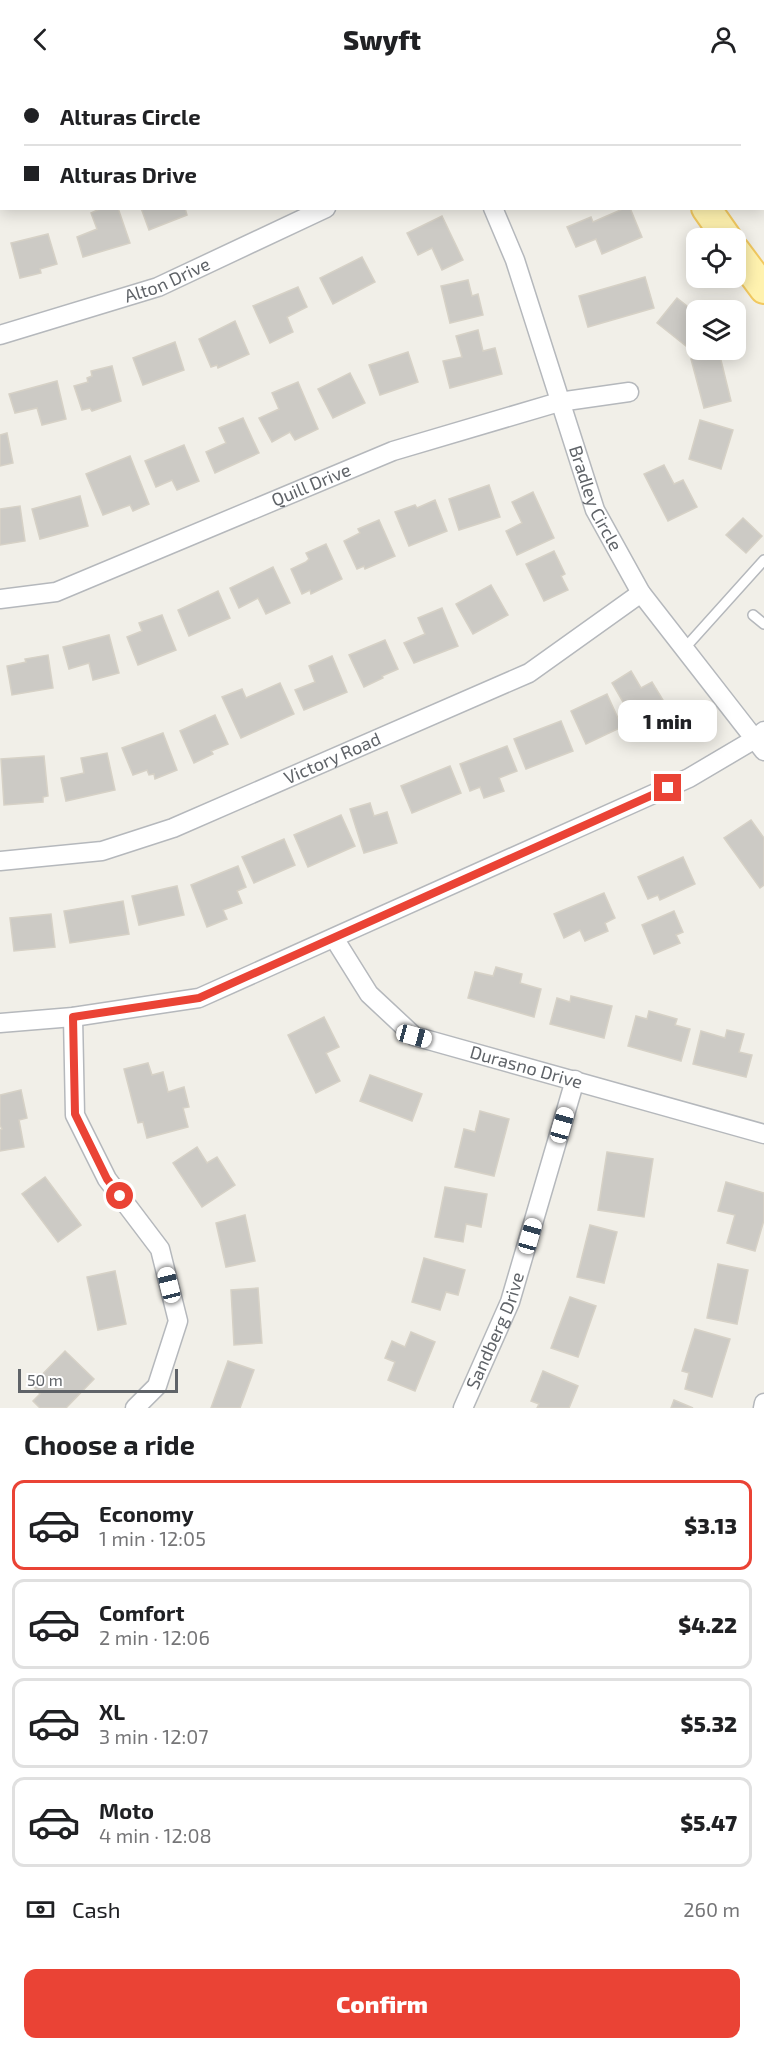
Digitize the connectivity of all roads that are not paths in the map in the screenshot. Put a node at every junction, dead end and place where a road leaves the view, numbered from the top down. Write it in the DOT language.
graph roads {
  1 [pos="322,210"];
  2 [pos="494,210"];
  3 [pos="707,210"];
  4 [pos="720,228"];
  5 [pos="746,265"];
  6 [pos="764,289"];
  7 [pos="0,335"];
  8 [pos="629,392"];
  9 [pos="560,402"];
  10 [pos="764,560"];
  11 [pos="641,593"];
  12 [pos="0,599"];
  13 [pos="753,615"];
  14 [pos="764,624"];
  15 [pos="684,649"];
  16 [pos="761,740"];
  17 [pos="0,861"];
  18 [pos="334,938"];
  19 [pos="73,1017"];
  20 [pos="0,1023"];
  21 [pos="575,1080"];
  22 [pos="764,1134"];
  23 [pos="764,1404"];
  24 [pos="135,1408"];
  25 [pos="462,1408"];
  26 [pos="763,1408"];
  1 -- 7 [label="street, Alton Drive"];
  2 -- 9 [label="street, Bradley Circle"];
  3 -- 4 [label="main road"];
  5 -- 6 [label="main road"];
  8 -- 9 [label="street, Quill Drive"];
  9 -- 11 [label="street, Bradley Circle"];
  9 -- 12 [label="street, Quill Drive"];
  10 -- 15 [label="lane"];
  11 -- 15 [label="street, Bradley Circle"];
  11 -- 17 [label="street, Victory Road"];
  13 -- 14 [label="lane"];
  15 -- 16 [label="street, Bradley Circle"];
  16 -- 18 [label="street"];
  18 -- 19 [label="street"];
  18 -- 21 [label="street, Durasno Drive"];
  19 -- 20 [label="street"];
  19 -- 24 [label="street"];
  21 -- 22 [label="street, Durasno Drive"];
  21 -- 25 [label="street, Sandberg Drive"];
  23 -- 26 [label="street"];
}
